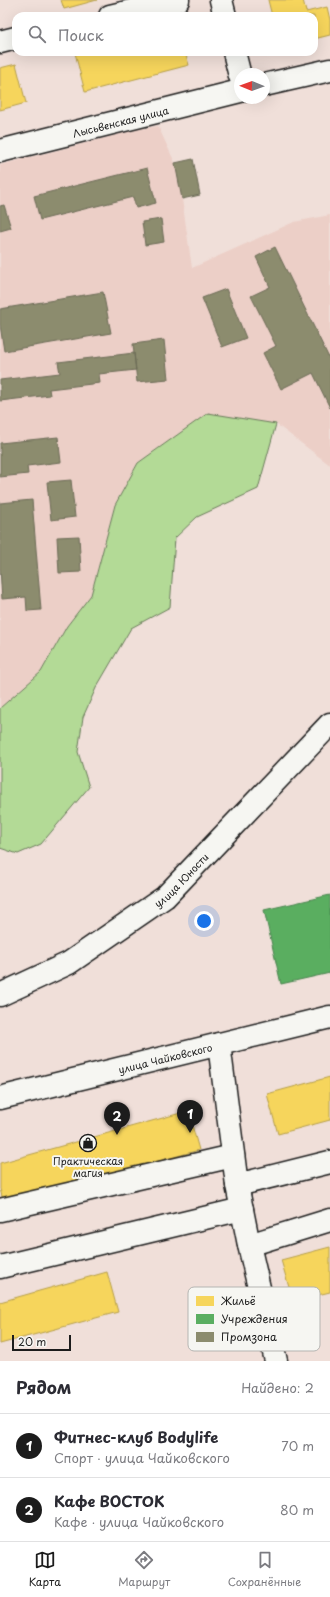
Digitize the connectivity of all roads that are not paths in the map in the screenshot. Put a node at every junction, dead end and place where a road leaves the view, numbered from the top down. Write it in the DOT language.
graph roads {
  1 [pos="178,0"];
  2 [pos="221,0"];
  3 [pos="127,12"];
  4 [pos="224,12"];
  5 [pos="12,39"];
  6 [pos="0,42"];
  7 [pos="235,56"];
  8 [pos="238,68"];
  9 [pos="330,70"];
  10 [pos="270,84"];
  11 [pos="234,92"];
  12 [pos="0,151"];
  13 [pos="330,724"];
  14 [pos="0,995"];
  15 [pos="330,1017"];
  16 [pos="219,1044"];
  17 [pos="0,1098"];
  18 [pos="234,1156"];
  19 [pos="330,1162"];
  20 [pos="237,1184"];
  21 [pos="242,1209"];
  22 [pos="0,1210"];
  23 [pos="330,1220"];
  24 [pos="249,1245"];
  25 [pos="0,1268"];
  26 [pos="259,1287"];
  27 [pos="274,1351"];
  28 [pos="276,1361"];
  1 -- 3 [label="street"];
  2 -- 4 [label="street"];
  5 -- 6 [label="street"];
  7 -- 8 [label="street"];
  9 -- 10 [label="street"];
  11 -- 12 [label="street, Лысьвенская улица"];
  13 -- 14 [label="street, улица Юности"];
  15 -- 16 [label="street, улица Чайковского"];
  16 -- 17 [label="street, улица Чайковского"];
  16 -- 18 [label="street"];
  18 -- 20 [label="street"];
  18 -- 22 [label="street"];
  19 -- 20 [label="street"];
  20 -- 21 [label="street"];
  21 -- 24 [label="street"];
  21 -- 25 [label="street"];
  23 -- 24 [label="street"];
  24 -- 26 [label="street"];
  27 -- 28 [label="street"];
}
